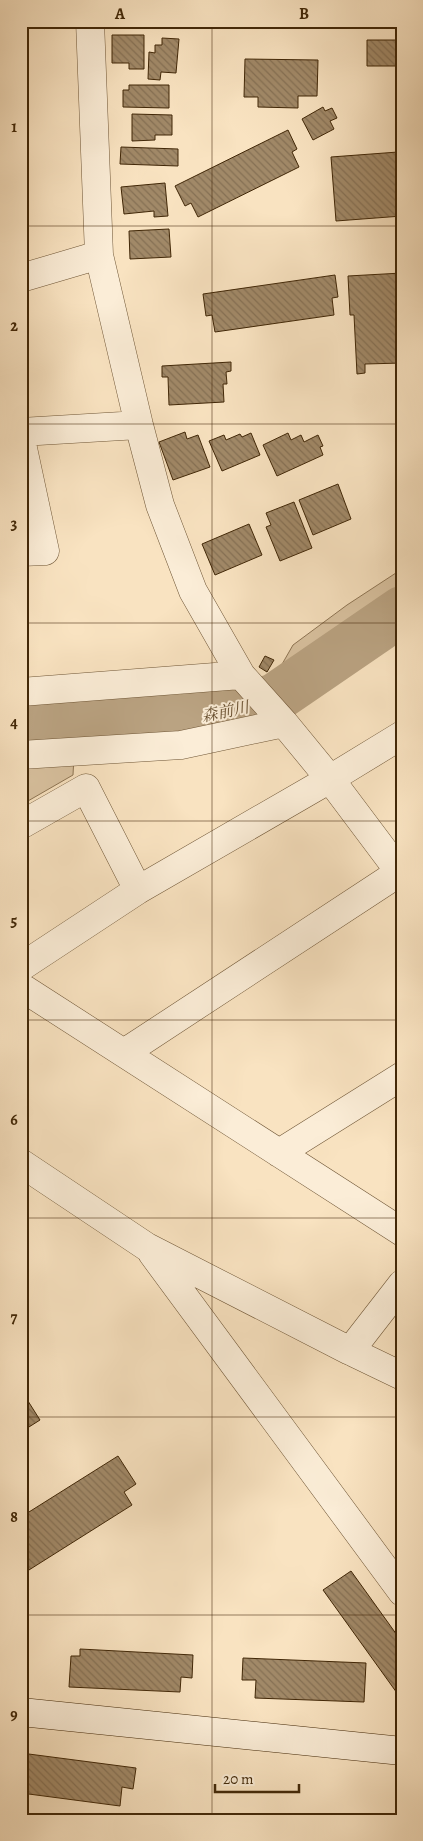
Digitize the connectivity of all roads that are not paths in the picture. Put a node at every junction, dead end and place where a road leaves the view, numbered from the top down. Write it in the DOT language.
graph roads {
  1 [pos="90,21"];
  2 [pos="99,255"];
  3 [pos="21,278"];
  4 [pos="139,426"];
  5 [pos="21,432"];
  6 [pos="21,439"];
  7 [pos="21,552"];
  8 [pos="241,675"];
  9 [pos="21,692"];
  10 [pos="284,723"];
  11 [pos="402,735"];
  12 [pos="21,755"];
  13 [pos="330,779"];
  14 [pos="21,826"];
  15 [pos="401,874"];
  16 [pos="138,890"];
  17 [pos="21,967"];
  18 [pos="21,987"];
  19 [pos="124,1053"];
  20 [pos="402,1076"];
  21 [pos="279,1153"];
  22 [pos="21,1163"];
  23 [pos="402,1232"];
  24 [pos="147,1247"];
  25 [pos="402,1284"];
  26 [pos="350,1351"];
  27 [pos="402,1376"];
  28 [pos="402,1592"];
  29 [pos="21,1712"];
  30 [pos="402,1751"];
  1 -- 2 [label="street"];
  2 -- 3 [label="street"];
  2 -- 4 [label="street"];
  4 -- 5 [label="street"];
  4 -- 8 [label="street"];
  6 -- 7 [label="street"];
  8 -- 9 [label="street"];
  8 -- 10 [label="street"];
  10 -- 12 [label="street"];
  10 -- 13 [label="street"];
  11 -- 13 [label="street"];
  13 -- 15 [label="street"];
  13 -- 16 [label="street"];
  14 -- 16 [label="street"];
  15 -- 19 [label="street"];
  16 -- 17 [label="street"];
  18 -- 19 [label="street"];
  19 -- 21 [label="street"];
  20 -- 21 [label="street"];
  21 -- 23 [label="street"];
  22 -- 24 [label="street"];
  24 -- 26 [label="street"];
  24 -- 28 [label="street"];
  25 -- 26 [label="street"];
  26 -- 27 [label="street"];
  29 -- 30 [label="street"];
}
